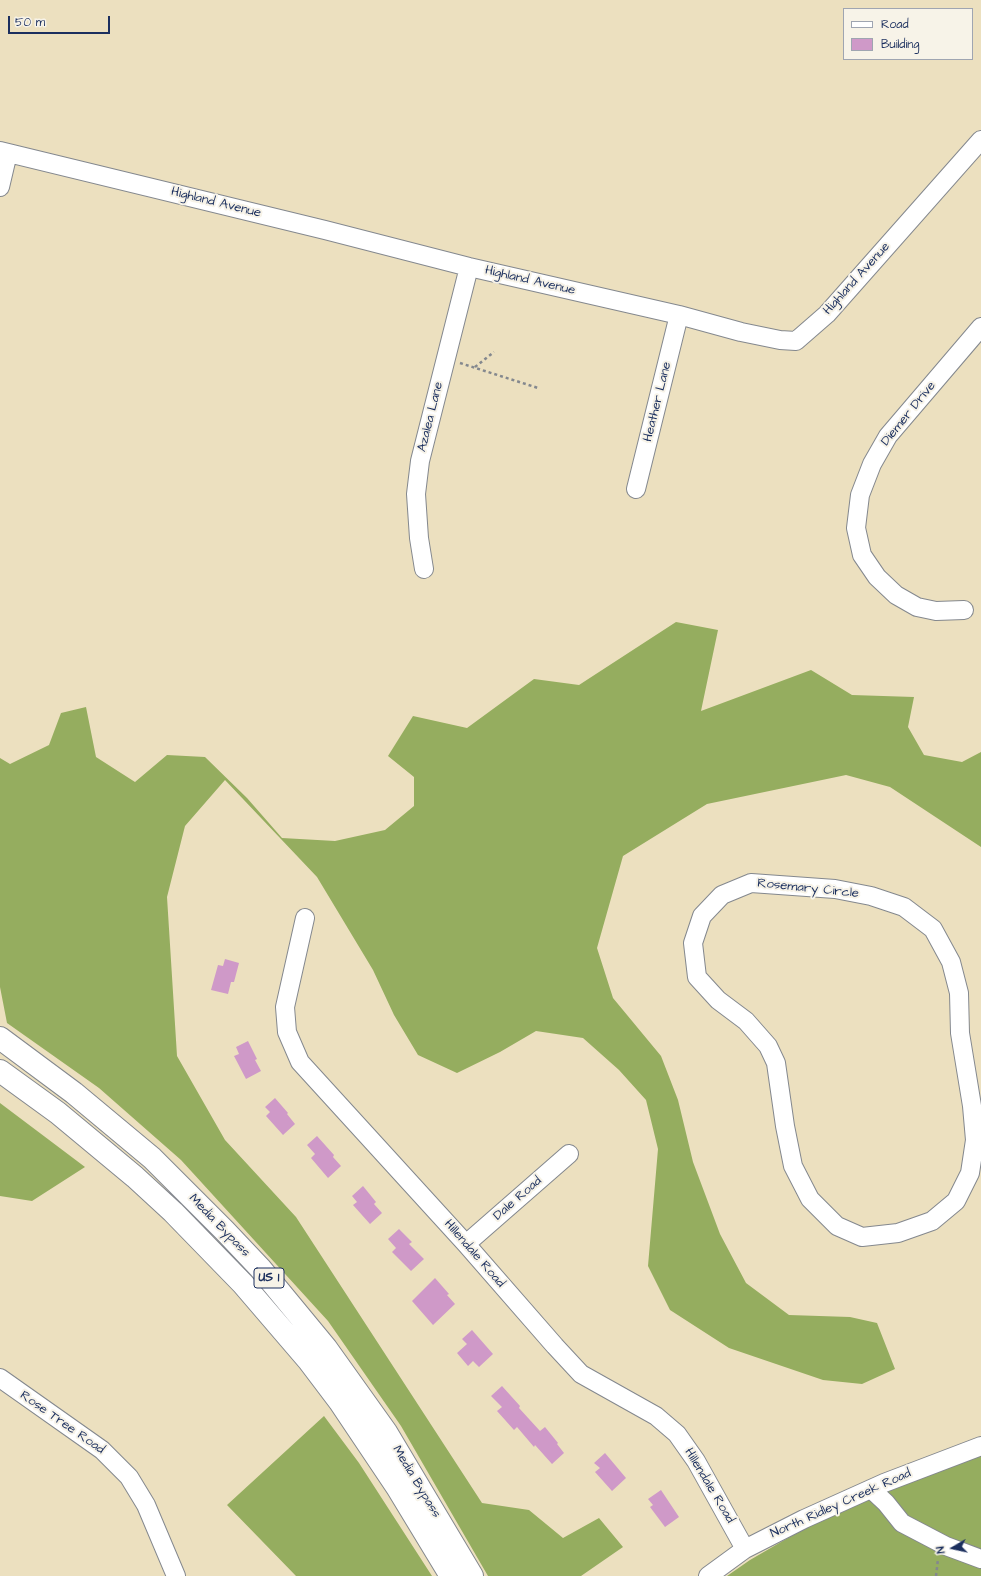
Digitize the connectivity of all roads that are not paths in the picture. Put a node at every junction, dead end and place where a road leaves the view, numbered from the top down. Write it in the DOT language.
graph roads {
  1 [pos="981,140"];
  2 [pos="4,152"];
  3 [pos="0,187"];
  4 [pos="469,267"];
  5 [pos="679,315"];
  6 [pos="981,327"];
  7 [pos="636,489"];
  8 [pos="424,569"];
  9 [pos="964,610"];
  10 [pos="305,918"];
  11 [pos="0,1038"];
  12 [pos="0,1071"];
  13 [pos="974,1073"];
  14 [pos="569,1154"];
  15 [pos="466,1244"];
  16 [pos="0,1378"];
  17 [pos="981,1446"];
  18 [pos="871,1489"];
  19 [pos="745,1549"];
  20 [pos="981,1559"];
  21 [pos="176,1576"];
  22 [pos="450,1576"];
  23 [pos="472,1576"];
  24 [pos="708,1576"];
  1 -- 5 [label="street, Highland Avenue"];
  2 -- 3 [label="street"];
  2 -- 4 [label="street, Highland Avenue"];
  4 -- 5 [label="street, Highland Avenue"];
  4 -- 8 [label="street, Azalea Lane"];
  5 -- 7 [label="street, Heather Lane"];
  6 -- 9 [label="street, Diemer Drive"];
  10 -- 15 [label="street, Hillendale Road"];
  11 -- 23 [label="highway, Media Bypass / US 1"];
  12 -- 22 [label="highway, Media Bypass / US 1"];
  13 -- 13 [label="street, Rosemary Circle"];
  14 -- 15 [label="street, Dale Road"];
  15 -- 19 [label="street, Hillendale Road"];
  16 -- 21 [label="street, Rose Tree Road"];
  17 -- 18 [label="street, North Ridley Creek Road"];
  18 -- 19 [label="street, North Ridley Creek Road"];
  18 -- 20 [label="street"];
  19 -- 24 [label="street, North Ridley Creek Road"];
}
